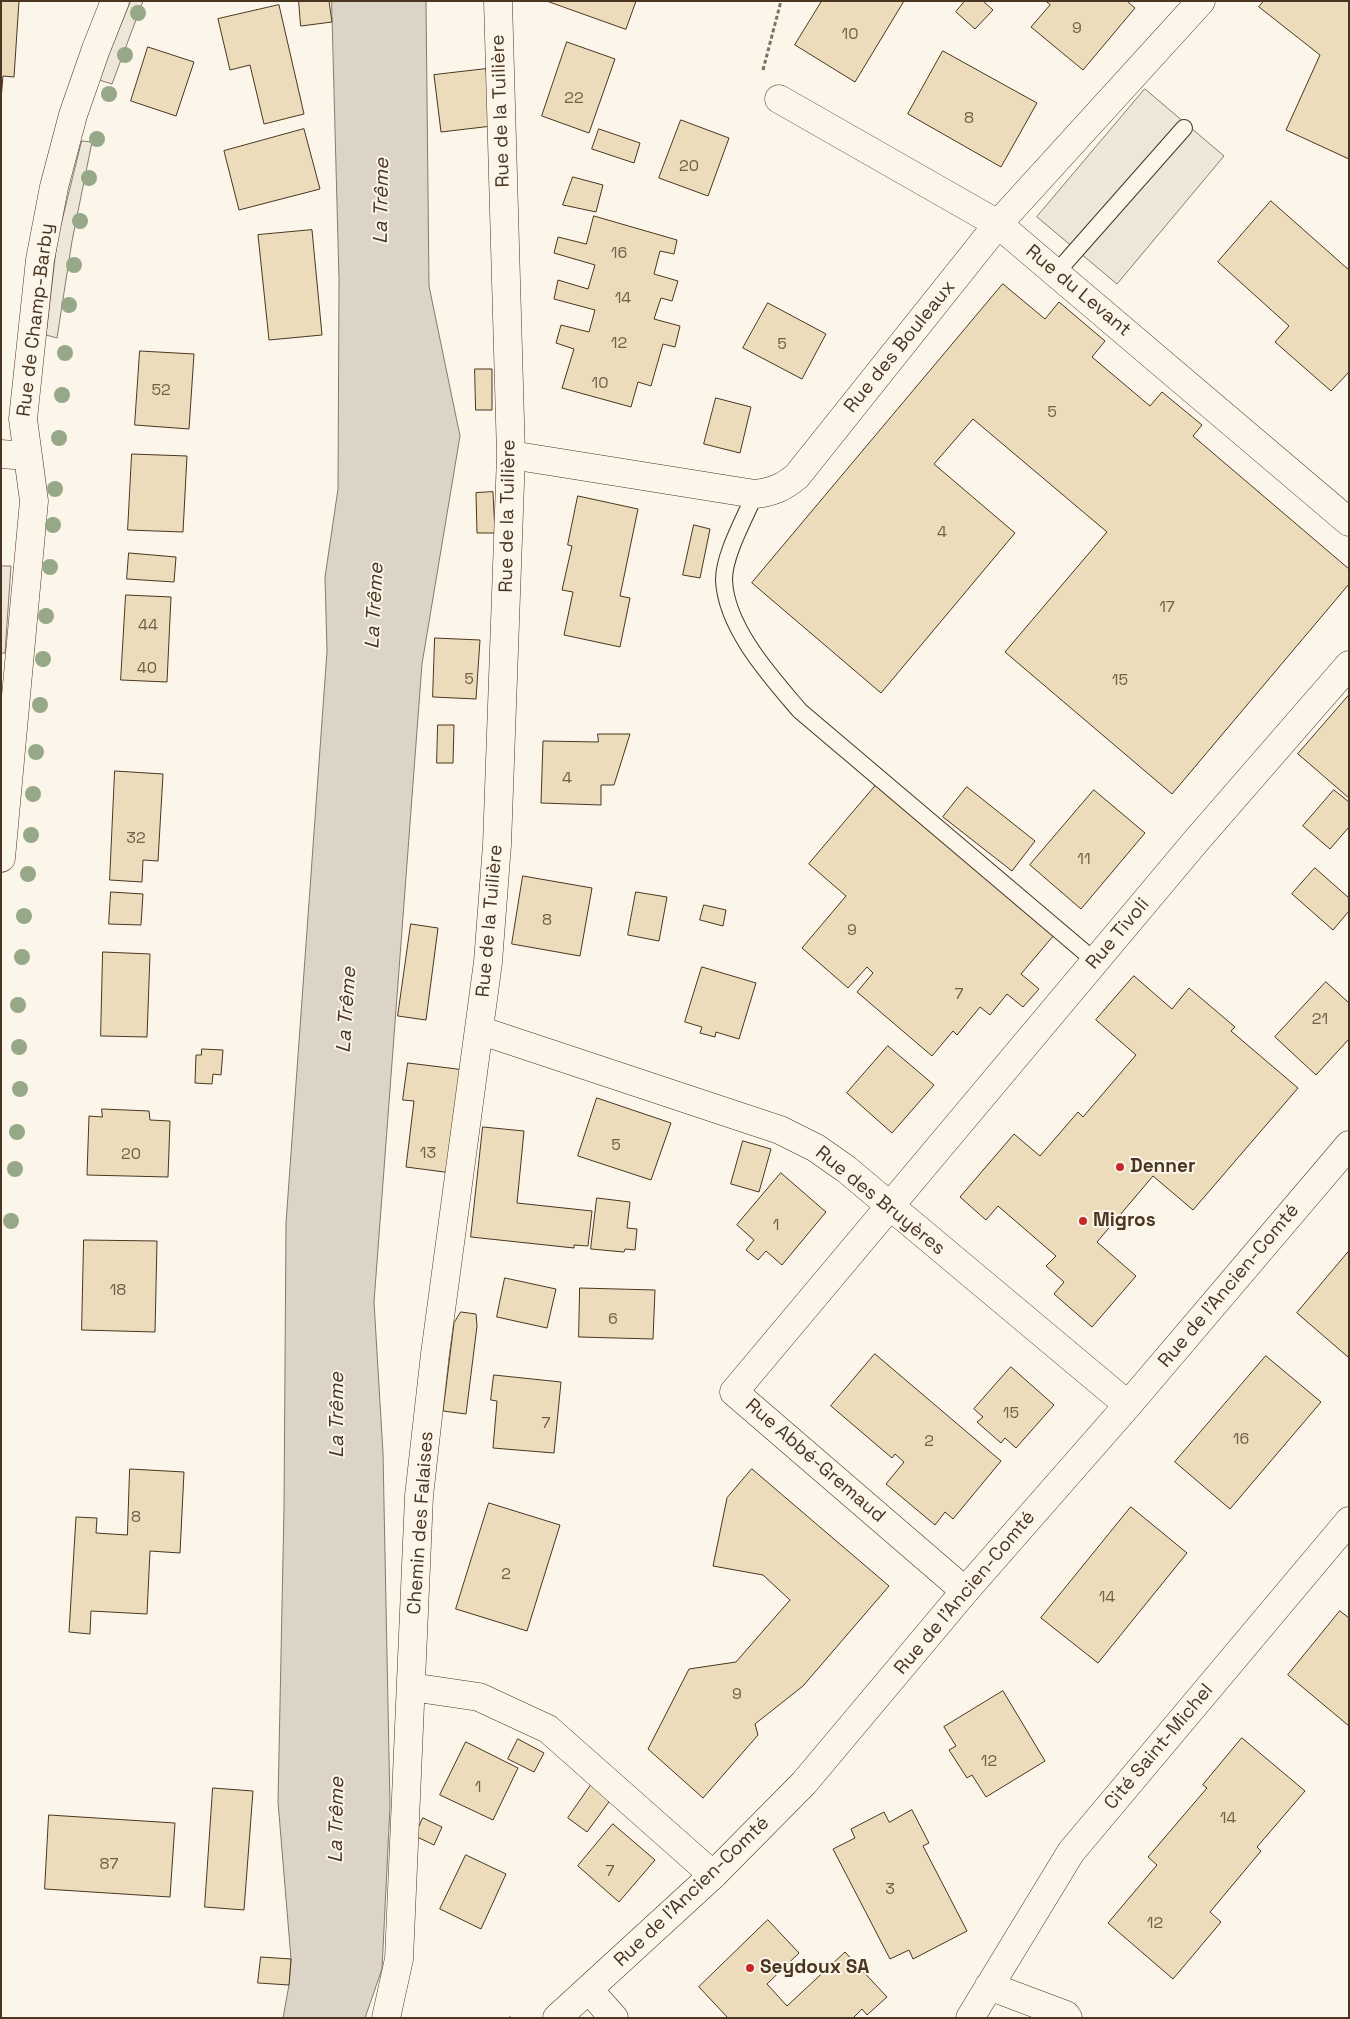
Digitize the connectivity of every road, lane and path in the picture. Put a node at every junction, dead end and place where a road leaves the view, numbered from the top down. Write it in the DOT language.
graph roads {
  1 [pos="115,1"];
  2 [pos="498,1"];
  3 [pos="781,1"];
  4 [pos="1201,1"];
  5 [pos="778,100"];
  6 [pos="1184,128"];
  7 [pos="998,224"];
  8 [pos="1056,273"];
  9 [pos="1,454"];
  10 [pos="511,455"];
  11 [pos="28,456"];
  12 [pos="755,494"];
  13 [pos="1349,522"];
  14 [pos="1349,665"];
  15 [pos="1,858"];
  16 [pos="1095,961"];
  17 [pos="479,1030"];
  18 [pos="1349,1145"];
  19 [pos="889,1206"];
  20 [pos="1128,1404"];
  21 [pos="1349,1521"];
  22 [pos="965,1591"];
  23 [pos="411,1687"];
  24 [pos="713,1875"];
  25 [pos="989,1986"];
  26 [pos="589,1990"];
  27 [pos="386,2018"];
  28 [pos="556,2018"];
  29 [pos="614,2018"];
  30 [pos="970,2018"];
  31 [pos="1068,2018"];
  1 -- 11 [label="street, Rue de Champ-Barby"];
  2 -- 10 [label="street, Rue de la Tuilière"];
  3 -- 5 [label="path"];
  4 -- 7 [label="street, Rue des Bouleaux"];
  5 -- 7 [label="street, Rue du Levant"];
  6 -- 8 [label="lane"];
  7 -- 8 [label="street, Rue du Levant"];
  7 -- 12 [label="street, Rue des Bouleaux"];
  8 -- 13 [label="street, Rue du Levant"];
  9 -- 11 [label="street"];
  10 -- 12 [label="street, Rue des Bouleaux"];
  10 -- 17 [label="street, Rue de la Tuilière"];
  11 -- 15 [label="street, Rue de Champ-Barby"];
  12 -- 16 [label="lane"];
  14 -- 16 [label="street, Rue Tivoli"];
  16 -- 19 [label="street, Rue Tivoli"];
  17 -- 19 [label="street, Rue des Bruyères"];
  17 -- 23 [label="street, Chemin des Falaises"];
  18 -- 20 [label="street, Rue de l'Ancien-Comté"];
  19 -- 20 [label="street, Rue des Bruyères"];
  19 -- 22 [label="street, Rue Abbé-Gremaud"];
  20 -- 22 [label="street, Rue de l'Ancien-Comté"];
  21 -- 25 [label="street, Cité Saint-Michel"];
  22 -- 24 [label="street, Rue de l'Ancien-Comté"];
  23 -- 24 [label="street"];
  23 -- 27 [label="street, Chemin des Falaises"];
  24 -- 26 [label="street, Rue de l'Ancien-Comté"];
  25 -- 30 [label="street, Cité Saint-Michel"];
  25 -- 31 [label="street"];
  26 -- 28 [label="street, Rue de l'Ancien-Comté"];
  26 -- 29 [label="street"];
}
